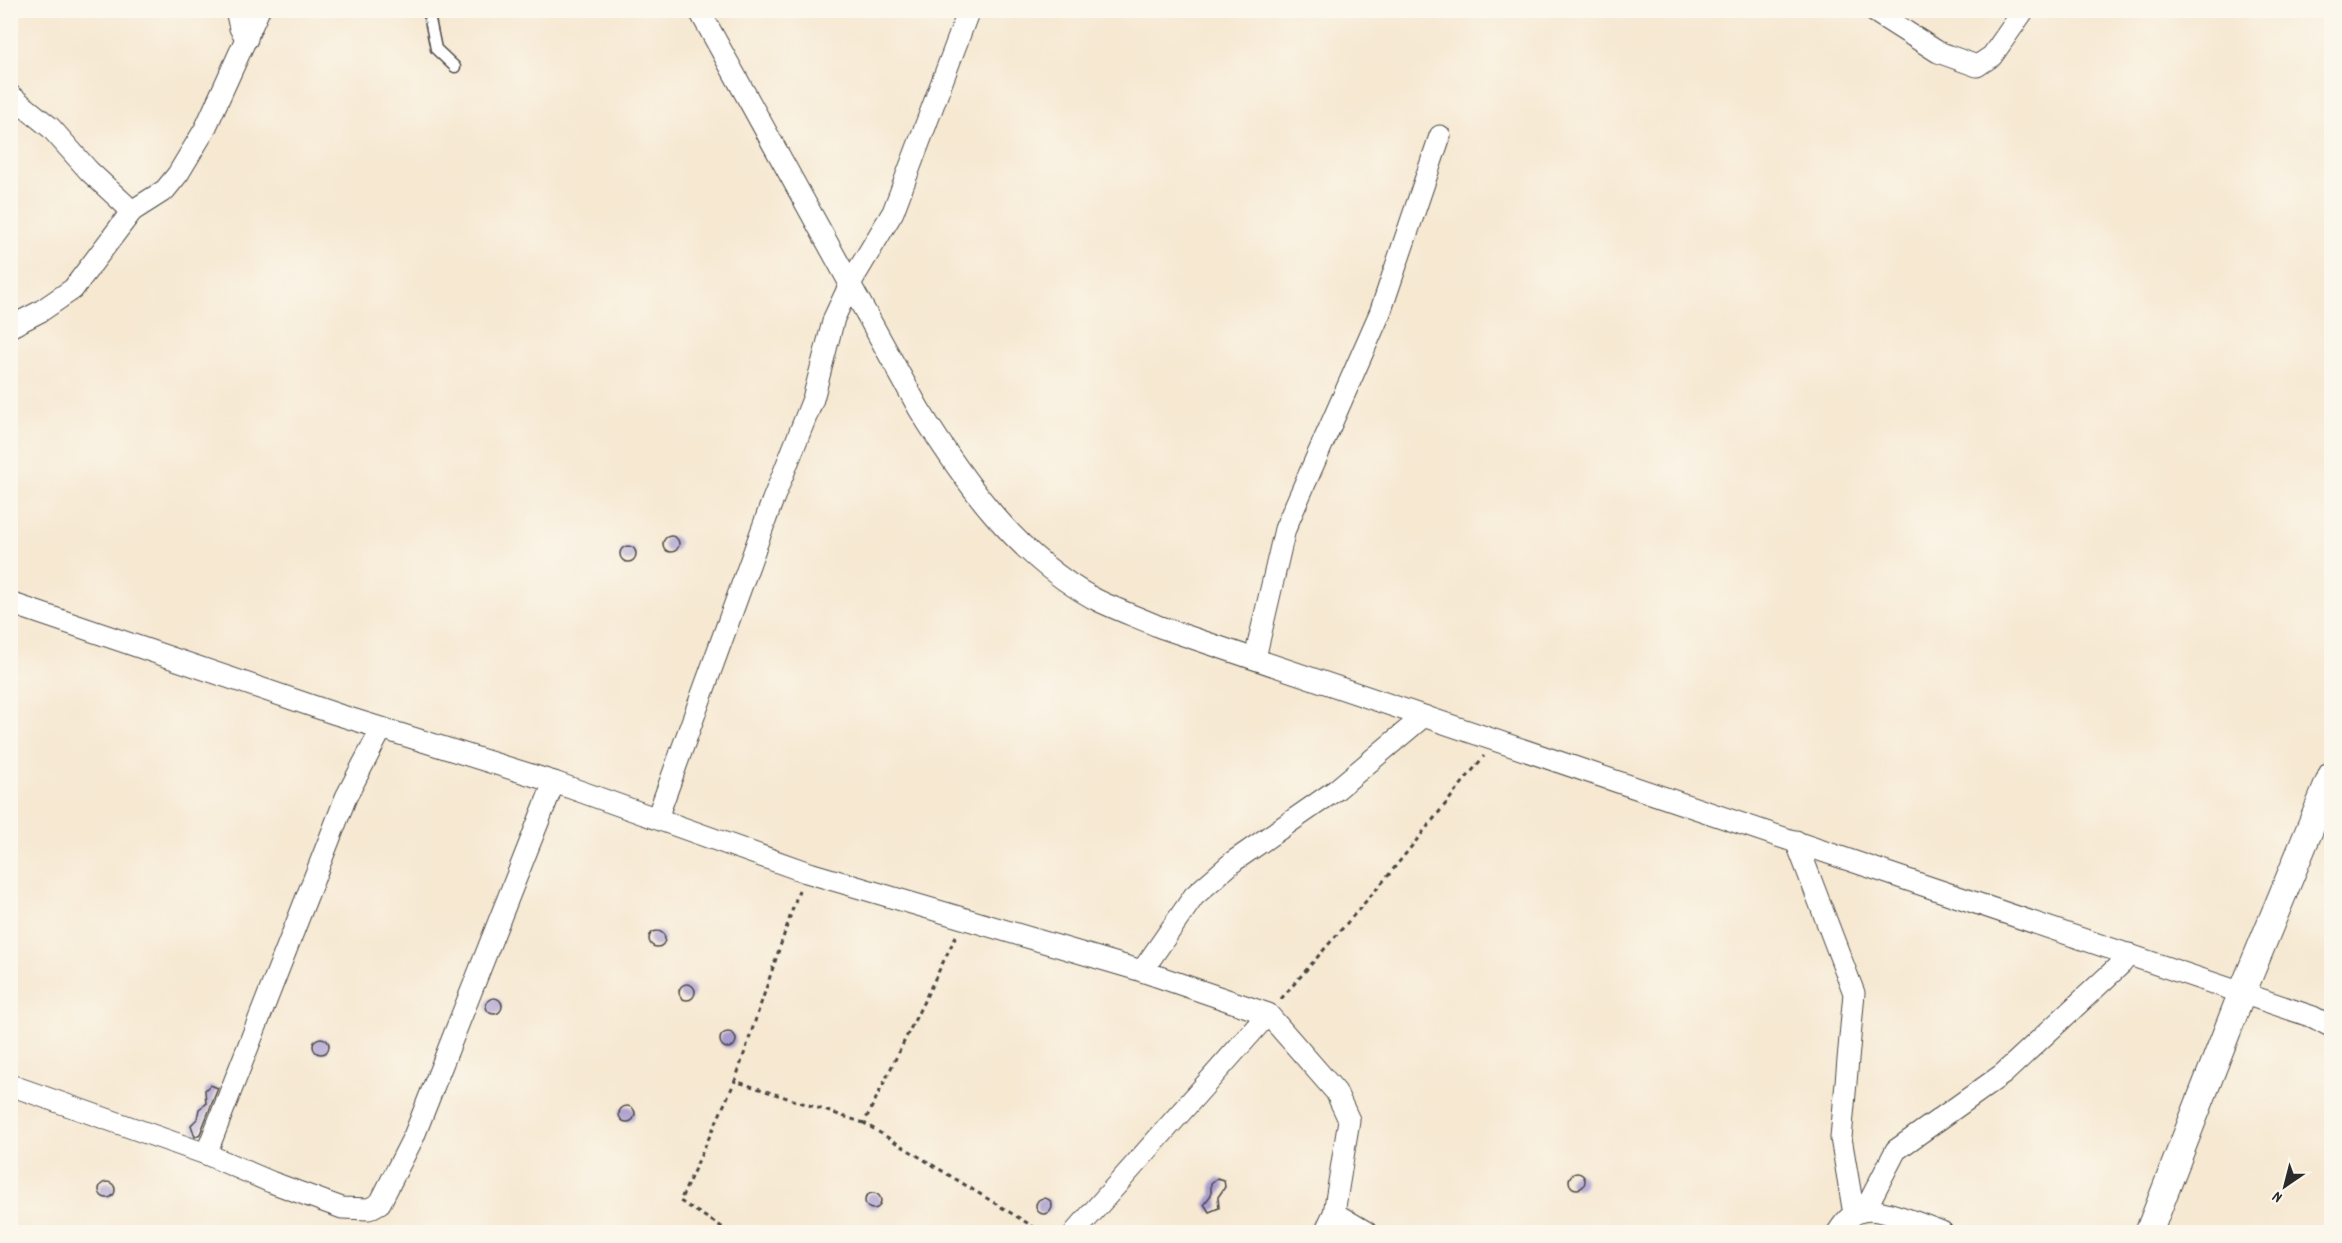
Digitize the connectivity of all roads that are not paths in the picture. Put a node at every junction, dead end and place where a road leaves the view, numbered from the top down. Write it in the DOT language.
graph roads {
  1 [pos="236,10"];
  2 [pos="259,10"];
  3 [pos="428,10"];
  4 [pos="699,10"];
  5 [pos="969,10"];
  6 [pos="1872,10"];
  7 [pos="2024,10"];
  8 [pos="247,39"];
  9 [pos="455,67"];
  10 [pos="10,94"];
  11 [pos="1440,136"];
  12 [pos="132,211"];
  13 [pos="851,282"];
  14 [pos="10,327"];
  15 [pos="10,603"];
  16 [pos="1255,658"];
  17 [pos="1424,716"];
  18 [pos="382,728"];
  19 [pos="2331,775"];
  20 [pos="554,782"];
  21 [pos="657,818"];
  22 [pos="1796,841"];
  23 [pos="2129,954"];
  24 [pos="1142,971"];
  25 [pos="2242,993"];
  26 [pos="1268,1014"];
  27 [pos="2331,1026"];
  28 [pos="10,1085"];
  29 [pos="206,1154"];
  30 [pos="1859,1212"];
  31 [pos="1334,1213"];
  32 [pos="1075,1233"];
  33 [pos="1325,1233"];
  34 [pos="1366,1233"];
  35 [pos="1838,1233"];
  36 [pos="1942,1233"];
  37 [pos="2149,1233"];
  1 -- 8 [label="street"];
  2 -- 8 [label="street"];
  3 -- 9 [label="lane"];
  4 -- 13 [label="street"];
  5 -- 13 [label="street"];
  6 -- 7 [label="street"];
  8 -- 12 [label="street"];
  10 -- 12 [label="street"];
  11 -- 16 [label="street"];
  12 -- 14 [label="street"];
  13 -- 16 [label="street"];
  13 -- 21 [label="street"];
  15 -- 18 [label="street"];
  16 -- 17 [label="street"];
  17 -- 22 [label="street"];
  17 -- 24 [label="street"];
  18 -- 20 [label="street"];
  18 -- 29 [label="street"];
  19 -- 25 [label="street"];
  20 -- 21 [label="street"];
  20 -- 29 [label="street"];
  21 -- 24 [label="street"];
  22 -- 23 [label="street"];
  22 -- 30 [label="street"];
  23 -- 25 [label="street"];
  23 -- 30 [label="street"];
  24 -- 26 [label="street"];
  25 -- 27 [label="street"];
  25 -- 37 [label="street"];
  26 -- 31 [label="street"];
  26 -- 32 [label="street"];
  28 -- 29 [label="street"];
  30 -- 35 [label="street"];
  30 -- 36 [label="street"];
  31 -- 33 [label="street"];
  31 -- 34 [label="street"];
}
